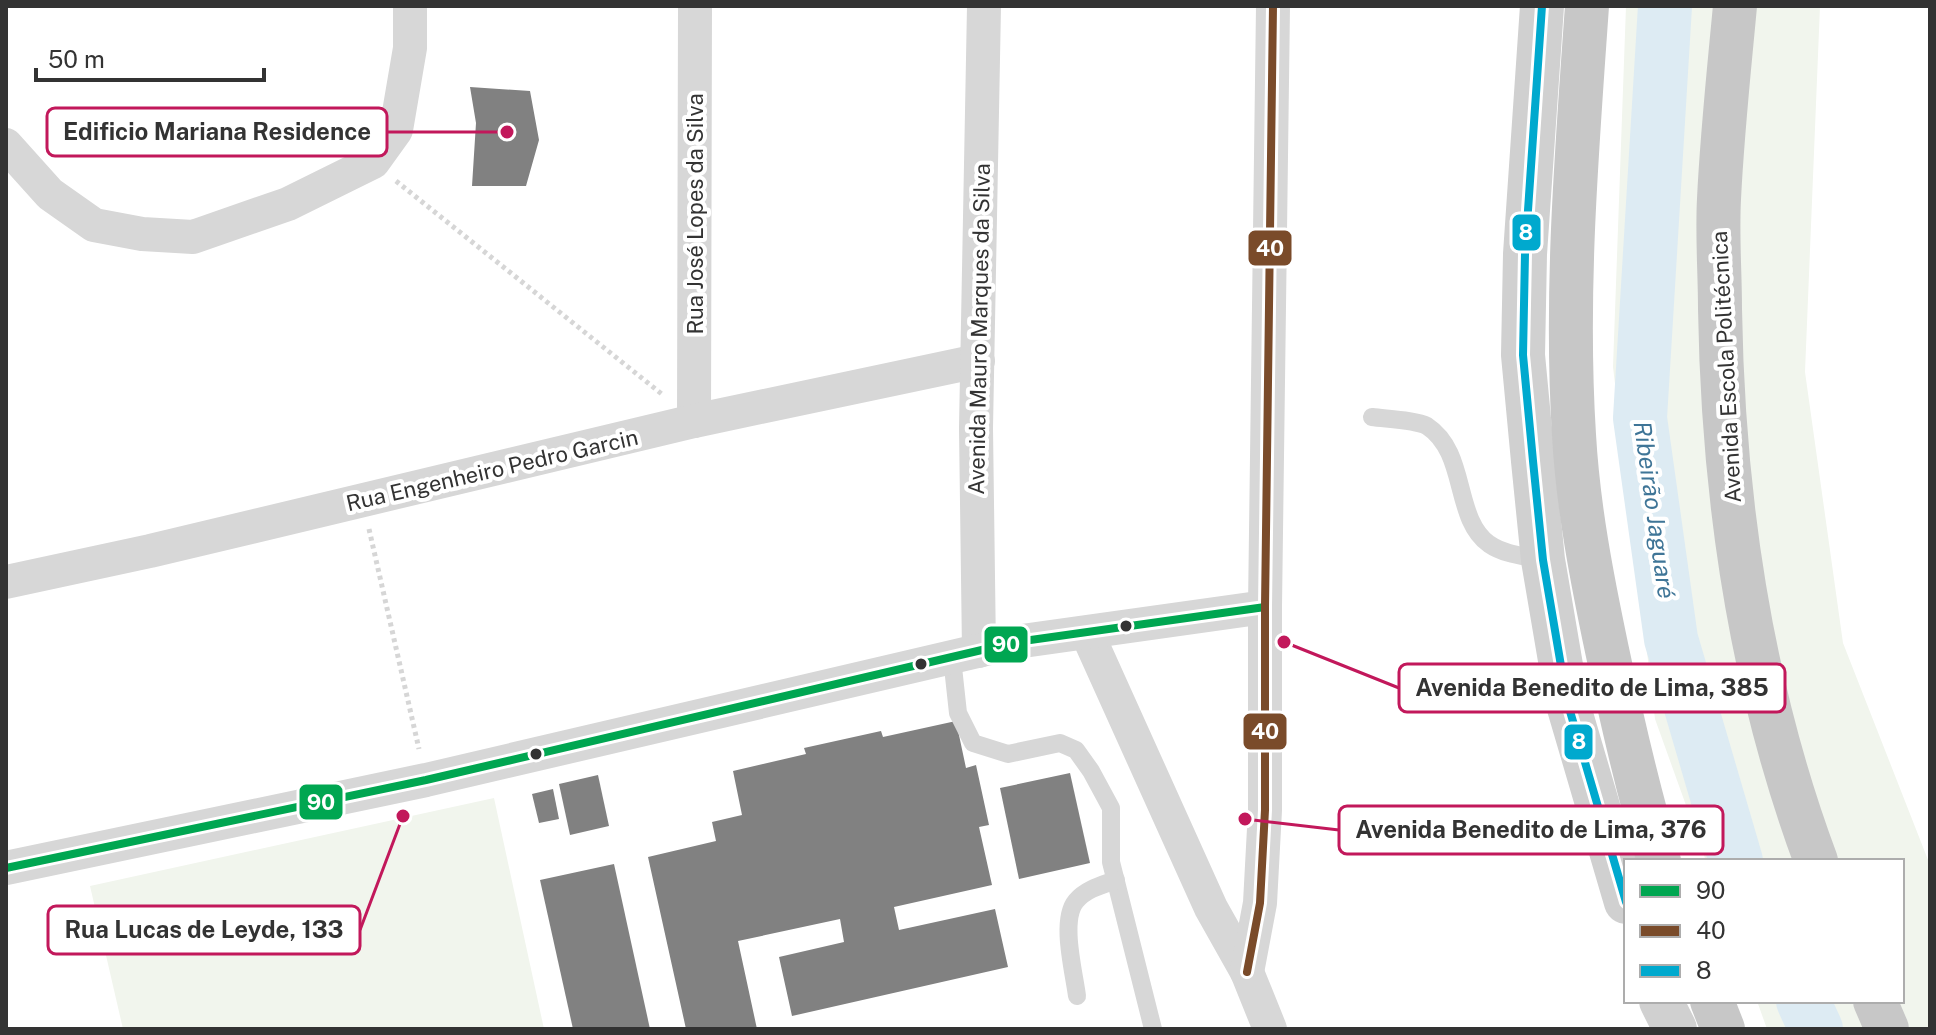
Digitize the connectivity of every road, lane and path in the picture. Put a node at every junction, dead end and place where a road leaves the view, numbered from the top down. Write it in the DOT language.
graph roads {
  1 [pos="410,6"];
  2 [pos="695,6"];
  3 [pos="984,6"];
  4 [pos="1273,6"];
  5 [pos="1542,6"];
  6 [pos="1587,6"];
  7 [pos="1735,6"];
  8 [pos="6,145"];
  9 [pos="373,162"];
  10 [pos="978,361"];
  11 [pos="1372,417"];
  12 [pos="694,421"];
  13 [pos="362,500"];
  14 [pos="1543,560"];
  15 [pos="6,582"];
  16 [pos="1265,607"];
  17 [pos="1087,633"];
  18 [pos="966,654"];
  19 [pos="426,780"];
  20 [pos="1658,859"];
  21 [pos="1815,859"];
  22 [pos="6,868"];
  23 [pos="1116,880"];
  24 [pos="1624,895"];
  25 [pos="1247,972"];
  26 [pos="1077,996"];
  27 [pos="1662,1003"];
  28 [pos="1713,1003"];
  29 [pos="1876,1003"];
  30 [pos="1153,1029"];
  31 [pos="1270,1029"];
  32 [pos="1675,1029"];
  33 [pos="1723,1029"];
  34 [pos="1887,1029"];
  1 -- 9 [label="street"];
  2 -- 12 [label="street, Rua José Lopes da Silva"];
  3 -- 10 [label="street, Avenida Mauro Marques da Silva"];
  4 -- 16 [label="street"];
  5 -- 14 [label="main road"];
  6 -- 20 [label="highway"];
  7 -- 21 [label="highway, Avenida Escola Politécnica"];
  8 -- 9 [label="street"];
  9 -- 12 [label="path"];
  10 -- 12 [label="street, Rua Engenheiro Pedro Garcin"];
  10 -- 18 [label="street, Avenida Mauro Marques da Silva"];
  11 -- 14 [label="lane"];
  12 -- 13 [label="street, Rua Engenheiro Pedro Garcin"];
  13 -- 15 [label="street, Rua Engenheiro Pedro Garcin"];
  13 -- 19 [label="path"];
  14 -- 24 [label="main road"];
  16 -- 17 [label="street"];
  16 -- 25 [label="street"];
  17 -- 18 [label="street"];
  17 -- 25 [label="street"];
  18 -- 19 [label="street"];
  18 -- 23 [label="lane"];
  19 -- 22 [label="street"];
  23 -- 26 [label="lane"];
  23 -- 30 [label="lane"];
  25 -- 31 [label="street"];
  27 -- 32 [label="main road"];
  28 -- 33 [label="highway"];
  29 -- 34 [label="highway"];
}
